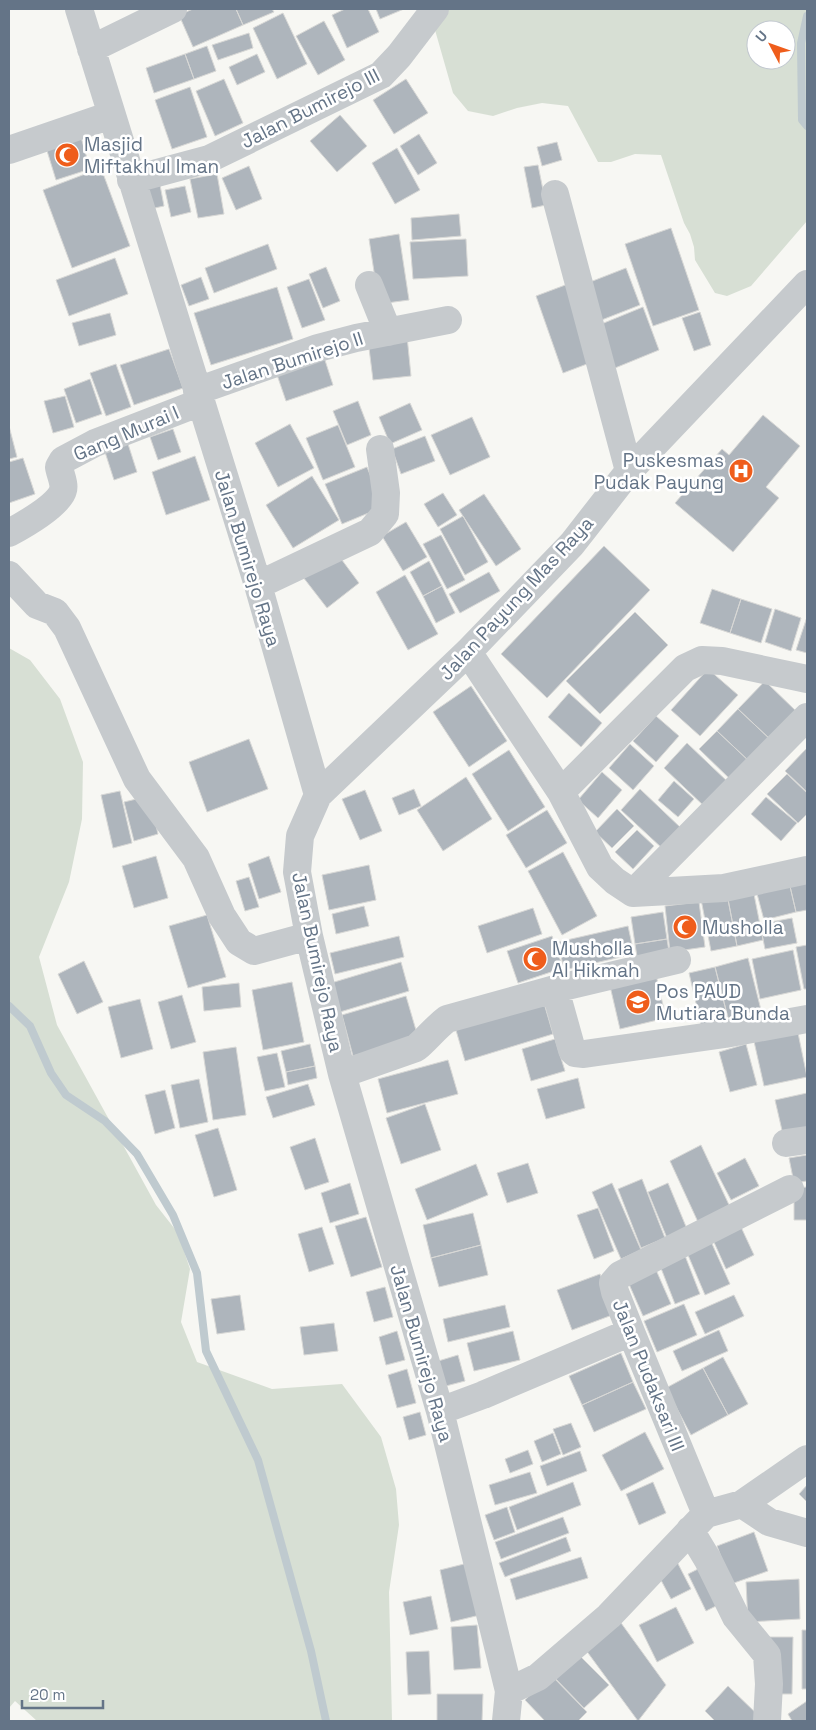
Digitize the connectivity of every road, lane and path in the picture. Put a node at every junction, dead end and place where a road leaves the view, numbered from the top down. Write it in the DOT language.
graph roads {
  1 [pos="79,9"];
  2 [pos="173,9"];
  3 [pos="435,9"];
  4 [pos="91,49"];
  5 [pos="111,115"];
  6 [pos="9,150"];
  7 [pos="131,180"];
  8 [pos="555,194"];
  9 [pos="807,284"];
  10 [pos="369,285"];
  11 [pos="448,320"];
  12 [pos="388,332"];
  13 [pos="199,397"];
  14 [pos="380,449"];
  15 [pos="629,471"];
  16 [pos="9,533"];
  17 [pos="9,575"];
  18 [pos="258,585"];
  19 [pos="468,652"];
  20 [pos="807,679"];
  21 [pos="807,717"];
  22 [pos="561,792"];
  23 [pos="318,795"];
  24 [pos="807,870"];
  25 [pos="633,893"];
  26 [pos="309,936"];
  27 [pos="678,960"];
  28 [pos="555,989"];
  29 [pos="807,1018"];
  30 [pos="342,1074"];
  31 [pos="790,1189"];
  32 [pos="631,1332"];
  33 [pos="440,1411"];
  34 [pos="807,1459"];
  35 [pos="742,1504"];
  36 [pos="698,1522"];
  37 [pos="807,1533"];
  38 [pos="509,1710"];
  39 [pos="767,1721"];
  1 -- 4 [label="street, Jalan Bumirejo Raya"];
  2 -- 4 [label="street"];
  3 -- 7 [label="street, Jalan Bumirejo III"];
  4 -- 5 [label="street, Jalan Bumirejo Raya"];
  5 -- 6 [label="street"];
  5 -- 7 [label="street, Jalan Bumirejo Raya"];
  7 -- 13 [label="street, Jalan Bumirejo Raya"];
  8 -- 15 [label="street"];
  9 -- 15 [label="street, Jalan Payung Mas Raya"];
  10 -- 12 [label="street, Jalan Bumirejo II"];
  11 -- 12 [label="street, Jalan Bumirejo II"];
  12 -- 13 [label="street, Jalan Bumirejo II"];
  13 -- 16 [label="street, Gang Murai I"];
  13 -- 18 [label="street, Jalan Bumirejo Raya"];
  14 -- 18 [label="street"];
  15 -- 19 [label="street, Jalan Payung Mas Raya"];
  17 -- 26 [label="street"];
  18 -- 23 [label="street, Jalan Bumirejo Raya"];
  19 -- 22 [label="street"];
  19 -- 23 [label="street, Jalan Payung Mas Raya"];
  20 -- 22 [label="street"];
  21 -- 25 [label="street"];
  22 -- 25 [label="street"];
  23 -- 26 [label="street, Jalan Bumirejo Raya"];
  24 -- 25 [label="street"];
  26 -- 30 [label="street, Jalan Bumirejo Raya"];
  27 -- 28 [label="street"];
  28 -- 29 [label="street"];
  28 -- 30 [label="street"];
  30 -- 33 [label="street, Jalan Bumirejo Raya"];
  31 -- 32 [label="street, Jalan Pudaksari III"];
  32 -- 33 [label="street"];
  32 -- 36 [label="street, Jalan Pudaksari III"];
  33 -- 38 [label="street, Jalan Bumirejo Raya"];
  34 -- 35 [label="street"];
  35 -- 36 [label="street"];
  35 -- 37 [label="street"];
  36 -- 38 [label="street"];
  36 -- 39 [label="street, Jalan Pudaksari III"];
}
